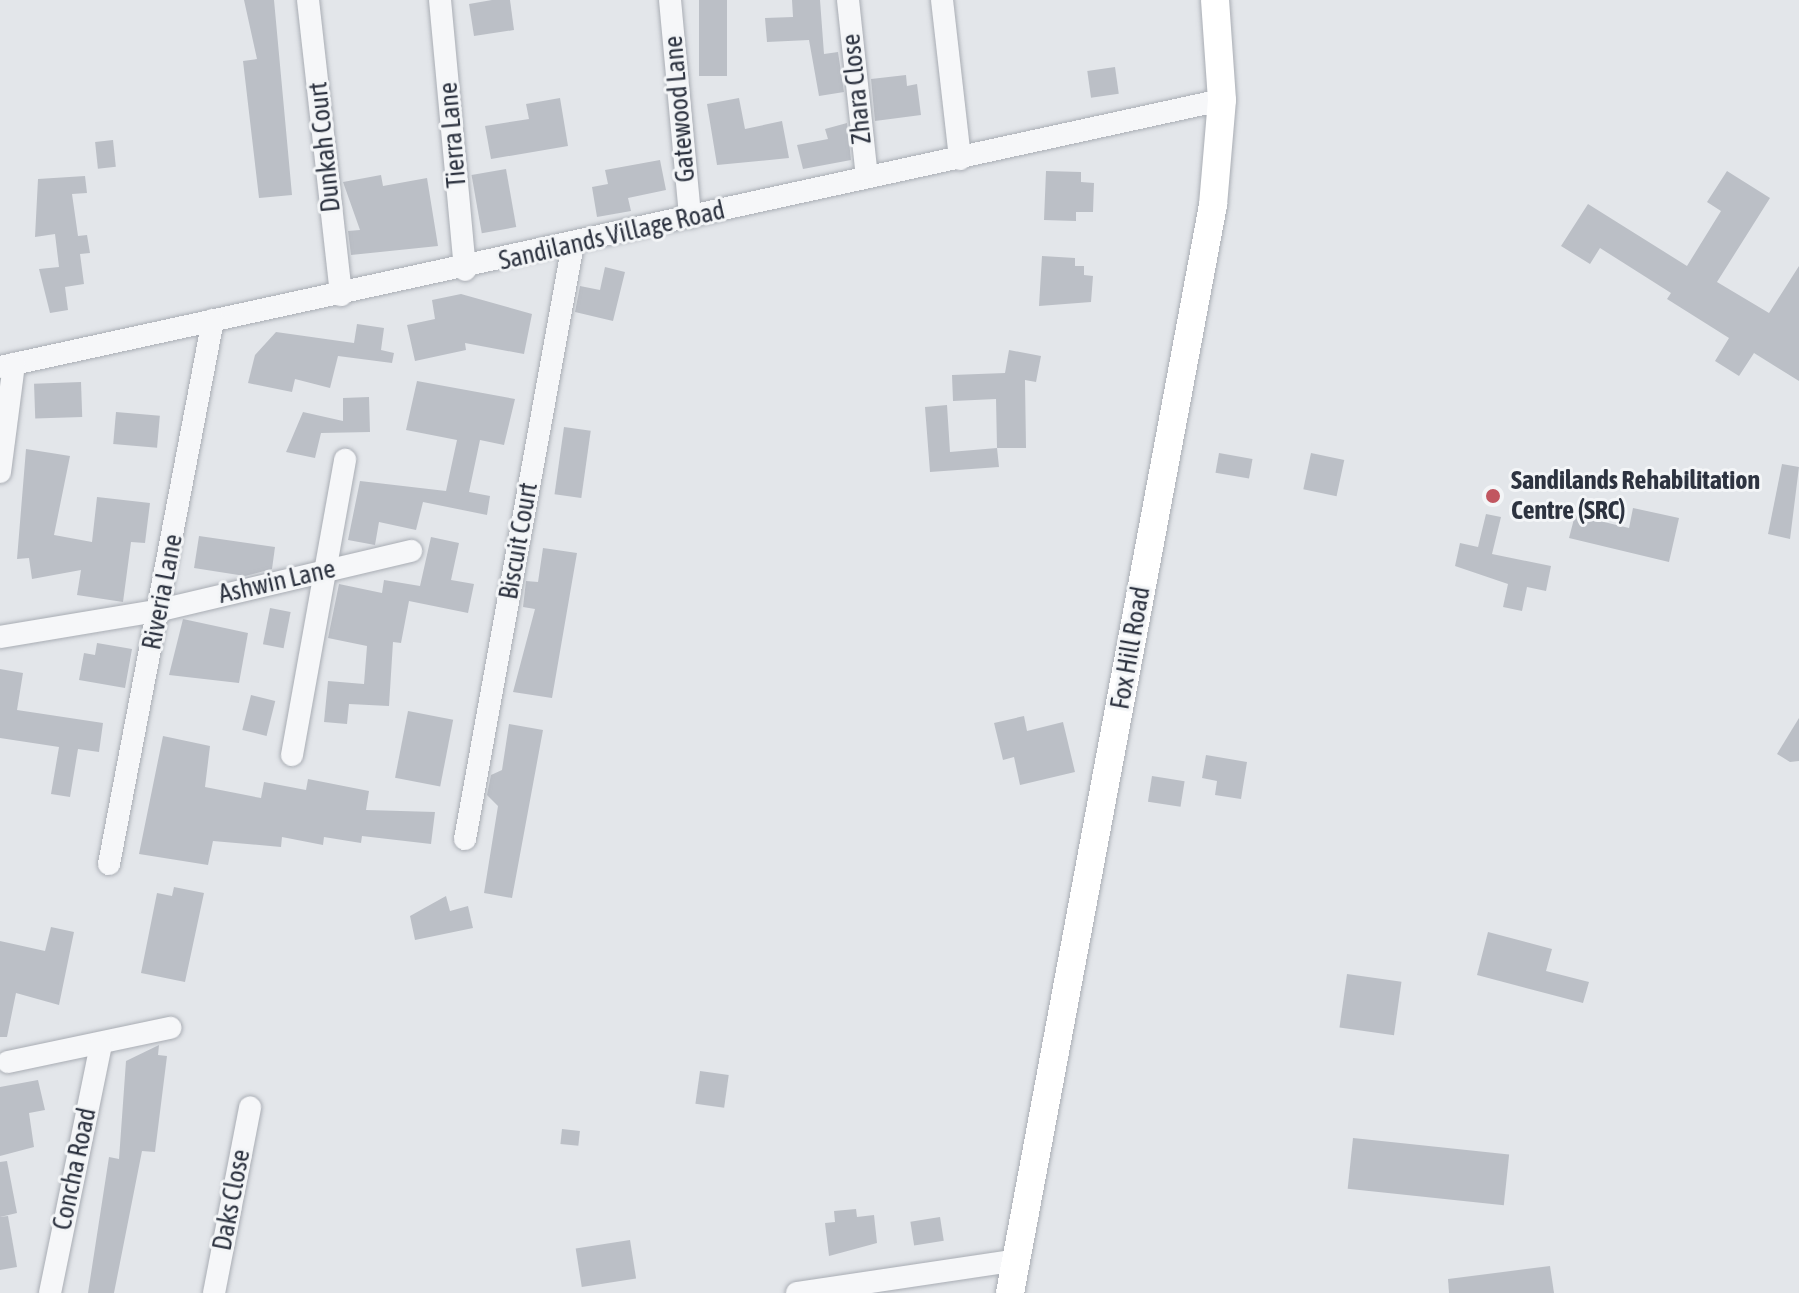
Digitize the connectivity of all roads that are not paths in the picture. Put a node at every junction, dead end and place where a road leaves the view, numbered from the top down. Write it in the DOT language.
graph roads {
  1 [pos="308,0"];
  2 [pos="440,0"];
  3 [pos="670,0"];
  4 [pos="848,0"];
  5 [pos="942,0"];
  6 [pos="1215,0"];
  7 [pos="1222,100"];
  8 [pos="960,159"];
  9 [pos="867,177"];
  10 [pos="690,217"];
  11 [pos="573,244"];
  12 [pos="465,270"];
  13 [pos="341,295"];
  14 [pos="213,320"];
  15 [pos="7,365"];
  16 [pos="345,460"];
  17 [pos="0,472"];
  18 [pos="411,551"];
  19 [pos="325,571"];
  20 [pos="161,610"];
  21 [pos="0,637"];
  22 [pos="292,755"];
  23 [pos="465,839"];
  24 [pos="109,864"];
  25 [pos="170,1028"];
  26 [pos="101,1045"];
  27 [pos="8,1062"];
  28 [pos="250,1107"];
  29 [pos="1017,1260"];
  30 [pos="50,1293"];
  31 [pos="214,1293"];
  32 [pos="797,1293"];
  33 [pos="1010,1293"];
  1 -- 13 [label="street, Dunkah Court"];
  2 -- 12 [label="street, Tierra Lane"];
  3 -- 10 [label="street, Gatewood Lane"];
  4 -- 9 [label="street, Zhara Close"];
  5 -- 8 [label="street"];
  6 -- 7 [label="main road, Fox Hill Road"];
  7 -- 8 [label="street, Sandilands Village Road"];
  7 -- 29 [label="main road, Fox Hill Road"];
  8 -- 9 [label="street, Sandilands Village Road"];
  9 -- 10 [label="street, Sandilands Village Road"];
  10 -- 11 [label="street, Sandilands Village Road"];
  11 -- 12 [label="street, Sandilands Village Road"];
  11 -- 23 [label="street, Biscuit Court"];
  12 -- 13 [label="street, Sandilands Village Road"];
  13 -- 14 [label="street, Sandilands Village Road"];
  14 -- 15 [label="street, Sandilands Village Road"];
  14 -- 20 [label="street, Riveria Lane"];
  15 -- 17 [label="street"];
  16 -- 19 [label="street"];
  18 -- 19 [label="street, Ashwin Lane"];
  19 -- 20 [label="street, Ashwin Lane"];
  19 -- 22 [label="street"];
  20 -- 21 [label="street, Ashwin Lane"];
  20 -- 24 [label="street, Riveria Lane"];
  25 -- 26 [label="street"];
  26 -- 27 [label="street"];
  26 -- 30 [label="street, Concha Road"];
  28 -- 31 [label="street, Daks Close"];
  29 -- 32 [label="street"];
  29 -- 33 [label="main road, Fox Hill Road"];
}
